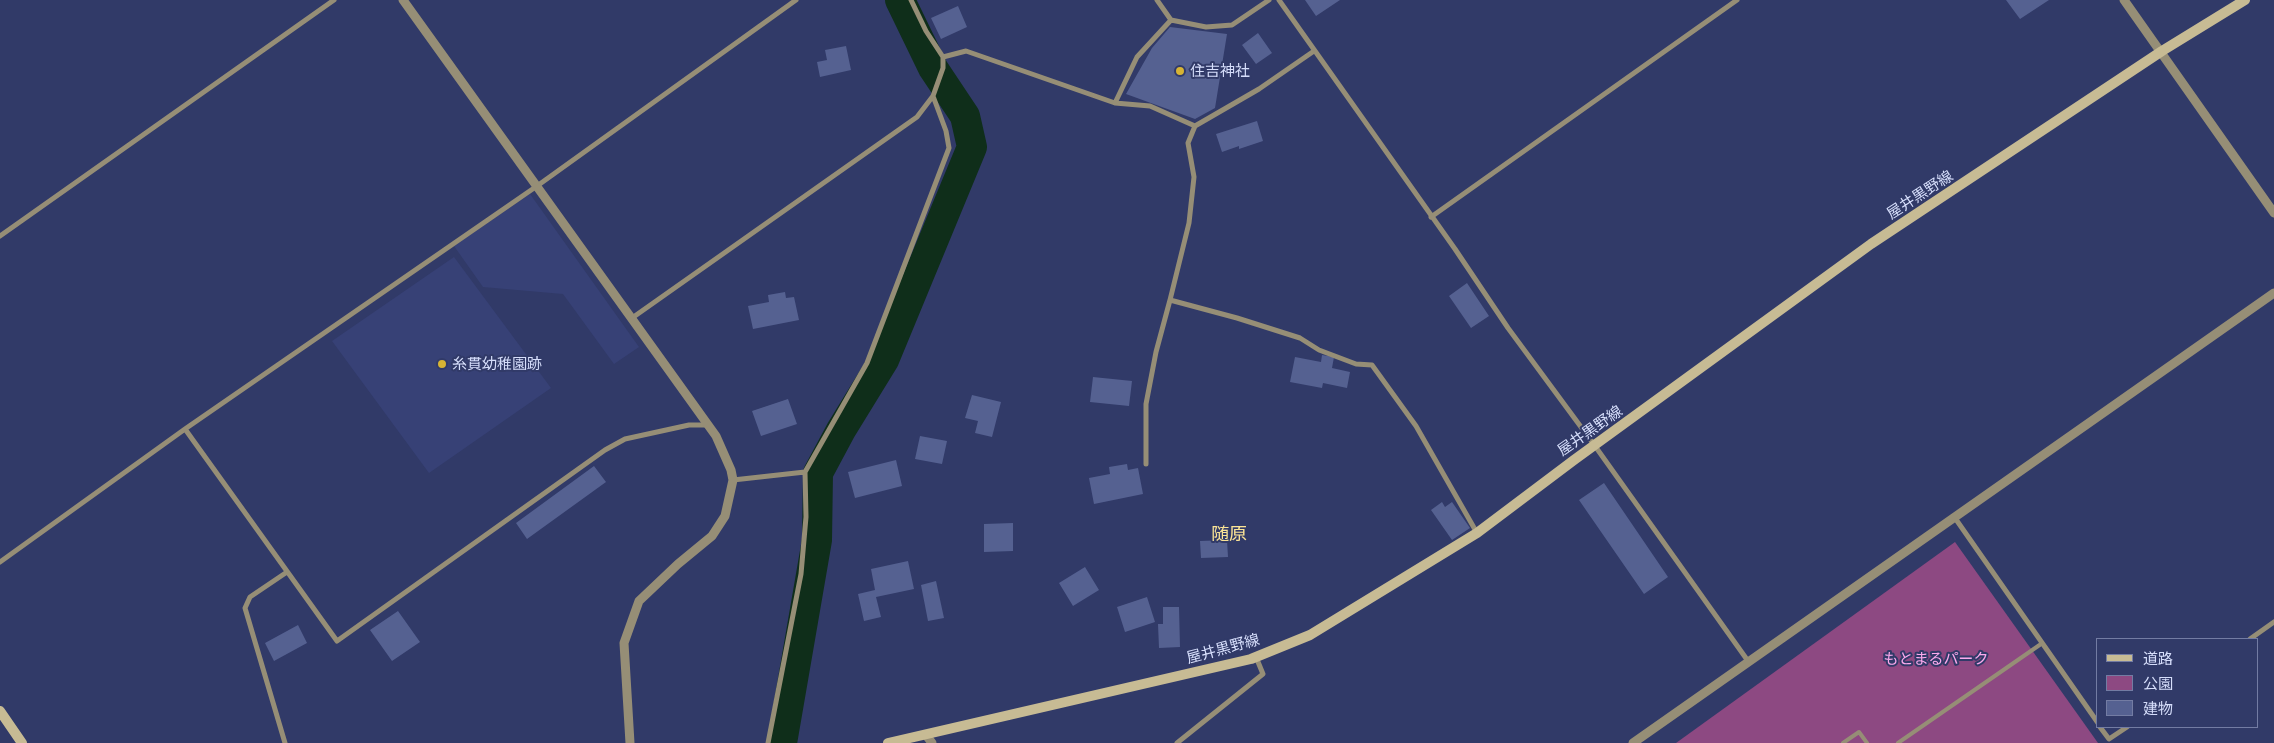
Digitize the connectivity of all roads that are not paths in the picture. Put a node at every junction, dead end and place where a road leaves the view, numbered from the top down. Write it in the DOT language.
graph roads {
  1 [pos="334,0"];
  2 [pos="404,0"];
  3 [pos="796,0"];
  4 [pos="912,0"];
  5 [pos="1157,0"];
  6 [pos="1269,0"];
  7 [pos="1279,0"];
  8 [pos="1738,0"];
  9 [pos="2124,0"];
  10 [pos="2245,0"];
  11 [pos="1171,20"];
  12 [pos="1314,51"];
  13 [pos="2162,51"];
  14 [pos="943,57"];
  15 [pos="933,96"];
  16 [pos="1115,103"];
  17 [pos="1195,126"];
  18 [pos="536,186"];
  19 [pos="2274,213"];
  20 [pos="1431,217"];
  21 [pos="0,236"];
  22 [pos="2274,293"];
  23 [pos="1170,300"];
  24 [pos="632,318"];
  25 [pos="708,425"];
  26 [pos="186,429"];
  27 [pos="1595,446"];
  28 [pos="1146,464"];
  29 [pos="805,472"];
  30 [pos="733,480"];
  31 [pos="1955,518"];
  32 [pos="1477,533"];
  33 [pos="0,562"];
  34 [pos="287,572"];
  35 [pos="2274,622"];
  36 [pos="2251,638"];
  37 [pos="2041,644"];
  38 [pos="1256,657"];
  39 [pos="1748,661"];
  40 [pos="0,711"];
  41 [pos="2096,720"];
  42 [pos="2101,728"];
  43 [pos="2126,728"];
  44 [pos="929,739"];
  45 [pos="22,743"];
  46 [pos="285,743"];
  47 [pos="630,743"];
  48 [pos="768,743"];
  49 [pos="888,743"];
  50 [pos="1177,743"];
  51 [pos="1633,743"];
  52 [pos="1843,743"];
  53 [pos="1867,743"];
  54 [pos="1898,743"];
  1 -- 21 [label="street"];
  2 -- 18 [label="street"];
  3 -- 18 [label="street"];
  4 -- 14 [label="street"];
  5 -- 11 [label="street"];
  6 -- 11 [label="street"];
  7 -- 12 [label="street"];
  8 -- 20 [label="street"];
  9 -- 13 [label="street"];
  10 -- 13 [label="main road, 屋井黒野線"];
  11 -- 16 [label="street"];
  12 -- 17 [label="street"];
  12 -- 20 [label="street"];
  13 -- 19 [label="street"];
  13 -- 27 [label="main road, 屋井黒野線"];
  14 -- 15 [label="street"];
  14 -- 16 [label="street"];
  15 -- 24 [label="street"];
  15 -- 29 [label="street"];
  16 -- 17 [label="street"];
  17 -- 23 [label="street"];
  18 -- 24 [label="street"];
  18 -- 26 [label="street"];
  20 -- 27 [label="street"];
  22 -- 31 [label="street"];
  23 -- 28 [label="street"];
  23 -- 32 [label="street"];
  24 -- 25 [label="street"];
  25 -- 30 [label="street"];
  25 -- 34 [label="street"];
  26 -- 33 [label="street"];
  26 -- 34 [label="street"];
  27 -- 32 [label="main road, 屋井黒野線"];
  27 -- 39 [label="street"];
  29 -- 30 [label="street"];
  29 -- 48 [label="street"];
  30 -- 47 [label="street"];
  31 -- 37 [label="street"];
  31 -- 39 [label="street"];
  32 -- 38 [label="main road, 屋井黒野線"];
  34 -- 46 [label="street"];
  35 -- 36 [label="street"];
  37 -- 41 [label="street"];
  37 -- 54 [label="lane"];
  38 -- 44 [label="main road, 屋井黒野線"];
  38 -- 50 [label="street"];
  39 -- 51 [label="street"];
  40 -- 45 [label="main road"];
  42 -- 43 [label="street"];
  44 -- 49 [label="main road, 屋井黒野線"];
  52 -- 53 [label="lane"];
}
